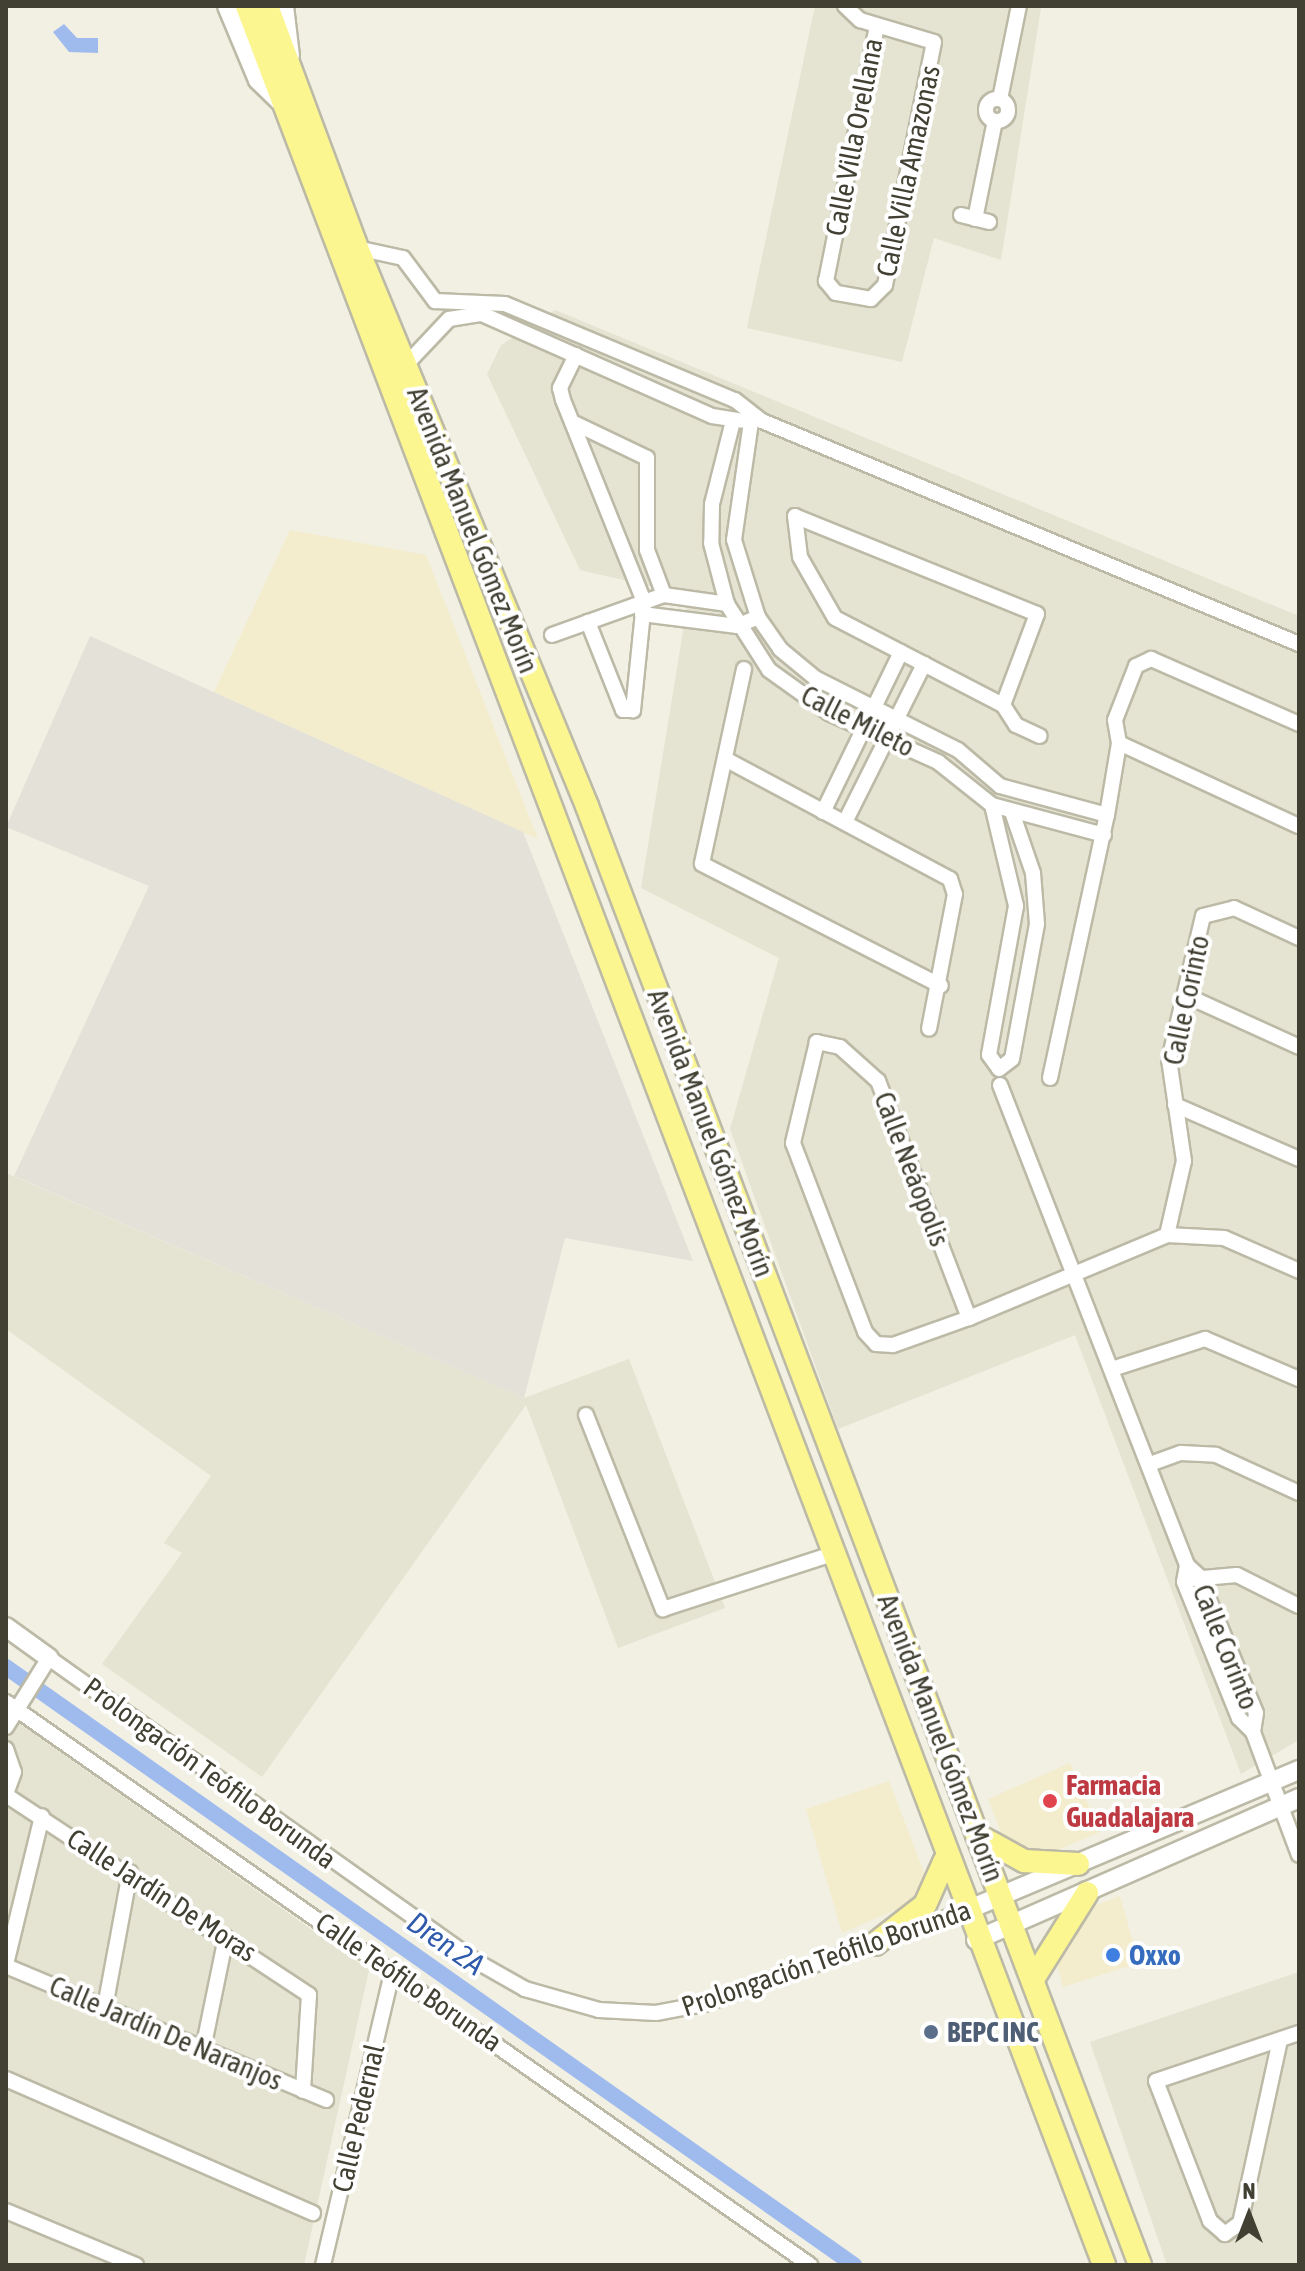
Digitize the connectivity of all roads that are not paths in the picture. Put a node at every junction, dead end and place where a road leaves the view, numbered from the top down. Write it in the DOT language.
graph roads {
  1 [pos="227,6"];
  2 [pos="247,6"];
  3 [pos="267,6"];
  4 [pos="284,6"];
  5 [pos="845,6"];
  6 [pos="1019,6"];
  7 [pos="877,26"];
  8 [pos="290,67"];
  9 [pos="283,104"];
  10 [pos="975,219"];
  11 [pos="357,248"];
  12 [pos="878,298"];
  13 [pos="576,355"];
  14 [pos="396,373"];
  15 [pos="733,421"];
  16 [pos="572,422"];
  17 [pos="757,422"];
  18 [pos="664,595"];
  19 [pos="727,604"];
  20 [pos="643,608"];
  21 [pos="758,617"];
  22 [pos="588,622"];
  23 [pos="737,626"];
  24 [pos="552,635"];
  25 [pos="1299,644"];
  26 [pos="901,652"];
  27 [pos="924,664"];
  28 [pos="744,669"];
  29 [pos="1003,705"];
  30 [pos="877,708"];
  31 [pos="897,718"];
  32 [pos="1299,724"];
  33 [pos="866,729"];
  34 [pos="1040,736"];
  35 [pos="887,739"];
  36 [pos="1119,743"];
  37 [pos="727,760"];
  38 [pos="992,805"];
  39 [pos="823,812"];
  40 [pos="1012,812"];
  41 [pos="1107,815"];
  42 [pos="845,822"];
  43 [pos="1299,826"];
  44 [pos="1104,835"];
  45 [pos="1299,938"];
  46 [pos="941,986"];
  47 [pos="1185,995"];
  48 [pos="929,1029"];
  49 [pos="1299,1047"];
  50 [pos="1050,1078"];
  51 [pos="1000,1085"];
  52 [pos="1175,1105"];
  53 [pos="1299,1159"];
  54 [pos="1167,1235"];
  55 [pos="1299,1271"];
  56 [pos="1077,1277"];
  57 [pos="969,1318"];
  58 [pos="1112,1369"];
  59 [pos="1299,1379"];
  60 [pos="586,1415"];
  61 [pos="1150,1464"];
  62 [pos="1299,1493"];
  63 [pos="829,1555"];
  64 [pos="1187,1565"];
  65 [pos="1199,1576"];
  66 [pos="1184,1582"];
  67 [pos="1299,1606"];
  68 [pos="6,1627"];
  69 [pos="1224,1631"];
  70 [pos="1206,1638"];
  71 [pos="46,1662"];
  72 [pos="16,1705"];
  73 [pos="6,1727"];
  74 [pos="1253,1732"];
  75 [pos="6,1749"];
  76 [pos="1299,1770"];
  77 [pos="1269,1783"];
  78 [pos="6,1794"];
  79 [pos="1299,1798"];
  80 [pos="1279,1807"];
  81 [pos="42,1816"];
  82 [pos="977,1835"];
  83 [pos="1299,1855"];
  84 [pos="945,1860"];
  85 [pos="1081,1863"];
  86 [pos="130,1872"];
  87 [pos="1093,1890"];
  88 [pos="1002,1897"];
  89 [pos="965,1911"];
  90 [pos="1013,1925"];
  91 [pos="226,1937"];
  92 [pos="976,1940"];
  93 [pos="875,1944"];
  94 [pos="6,1965"];
  95 [pos="393,1970"];
  96 [pos="1035,1976"];
  97 [pos="105,2007"];
  98 [pos="1299,2033"];
  99 [pos="1280,2040"];
  100 [pos="203,2049"];
  101 [pos="6,2079"];
  102 [pos="303,2091"];
  103 [pos="326,2100"];
  104 [pos="6,2211"];
  105 [pos="313,2213"];
  106 [pos="136,2265"];
  107 [pos="323,2265"];
  108 [pos="810,2265"];
  109 [pos="1104,2265"];
  110 [pos="1140,2265"];
  1 -- 9 [label="street"];
  2 -- 9 [label="main road, Avenida Manuel Gómez Morín"];
  3 -- 8 [label="main road, Avenida Manuel Gómez Morín"];
  4 -- 8 [label="street"];
  5 -- 7 [label="street, Calle Villa Orellana"];
  6 -- 10 [label="street"];
  7 -- 12 [label="street, Calle Villa Orellana"];
  7 -- 12 [label="street, Calle Villa Amazonas"];
  8 -- 11 [label="main road, Avenida Manuel Gómez Morín"];
  9 -- 14 [label="main road, Avenida Manuel Gómez Morín"];
  11 -- 14 [label="main road, Avenida Manuel Gómez Morín"];
  11 -- 17 [label="street"];
  13 -- 14 [label="street"];
  13 -- 15 [label="street"];
  13 -- 16 [label="street"];
  14 -- 63 [label="main road, Avenida Manuel Gómez Morín"];
  14 -- 82 [label="main road, Avenida Manuel Gómez Morín"];
  15 -- 17 [label="street"];
  15 -- 19 [label="street, Calle Mileto"];
  16 -- 18 [label="street"];
  16 -- 20 [label="street"];
  17 -- 21 [label="street, Calle Mileto"];
  17 -- 25 [label="street"];
  18 -- 19 [label="street"];
  18 -- 20 [label="street"];
  19 -- 23 [label="street, Calle Mileto"];
  20 -- 22 [label="street"];
  20 -- 22 [label="street"];
  20 -- 23 [label="street"];
  21 -- 23 [label="street"];
  21 -- 30 [label="street, Calle Mileto"];
  22 -- 24 [label="street"];
  23 -- 33 [label="street, Calle Mileto"];
  26 -- 27 [label="street"];
  26 -- 29 [label="street"];
  26 -- 30 [label="street"];
  27 -- 29 [label="street"];
  27 -- 31 [label="street"];
  28 -- 37 [label="street"];
  29 -- 34 [label="street"];
  30 -- 31 [label="street, Calle Mileto"];
  30 -- 33 [label="street"];
  31 -- 35 [label="street"];
  31 -- 41 [label="street, Calle Mileto"];
  32 -- 36 [label="street"];
  33 -- 35 [label="street, Calle Mileto"];
  33 -- 39 [label="street"];
  35 -- 38 [label="street, Calle Mileto"];
  35 -- 42 [label="street"];
  36 -- 41 [label="street"];
  36 -- 43 [label="street"];
  37 -- 39 [label="street"];
  37 -- 46 [label="street"];
  38 -- 40 [label="street, Calle Mileto"];
  38 -- 40 [label="street"];
  39 -- 42 [label="street"];
  40 -- 44 [label="street, Calle Mileto"];
  41 -- 44 [label="street"];
  42 -- 46 [label="street"];
  44 -- 50 [label="street"];
  45 -- 47 [label="street, Calle Corinto"];
  46 -- 48 [label="street"];
  47 -- 49 [label="street"];
  47 -- 52 [label="street, Calle Corinto"];
  51 -- 56 [label="street, Calle Corinto"];
  52 -- 53 [label="street"];
  52 -- 54 [label="street, Calle Corinto"];
  54 -- 55 [label="street"];
  54 -- 56 [label="street"];
  56 -- 57 [label="street"];
  56 -- 58 [label="street, Calle Corinto"];
  57 -- 57 [label="street, Calle Neáopolis"];
  58 -- 59 [label="street"];
  58 -- 61 [label="street, Calle Corinto"];
  60 -- 63 [label="street"];
  61 -- 62 [label="street"];
  61 -- 64 [label="street, Calle Corinto"];
  63 -- 84 [label="main road, Avenida Manuel Gómez Morín"];
  64 -- 65 [label="street, Calle Corinto"];
  64 -- 66 [label="street, Calle Corinto"];
  65 -- 66 [label="street"];
  65 -- 67 [label="street"];
  65 -- 69 [label="street, Calle Corinto"];
  66 -- 70 [label="street, Calle Corinto"];
  68 -- 71 [label="street"];
  69 -- 70 [label="street"];
  69 -- 74 [label="street, Calle Corinto"];
  70 -- 74 [label="street, Calle Corinto"];
  71 -- 72 [label="street"];
  71 -- 93 [label="street, Prolongación Teófilo Borunda"];
  72 -- 73 [label="street"];
  72 -- 95 [label="street, Calle Teófilo Borunda"];
  74 -- 77 [label="street, Calle Corinto"];
  75 -- 78 [label="street"];
  76 -- 77 [label="street, Prolongación Teófilo Borunda"];
  77 -- 80 [label="street, Calle Corinto"];
  77 -- 85 [label="street, Prolongación Teófilo Borunda"];
  78 -- 81 [label="street, Calle Jardín De Moras"];
  79 -- 80 [label="street, Prolongación Teófilo Borunda"];
  80 -- 83 [label="street, Calle Corinto"];
  80 -- 87 [label="street, Prolongación Teófilo Borunda"];
  81 -- 86 [label="street, Calle Jardín De Moras"];
  81 -- 94 [label="street"];
  82 -- 85 [label="main road"];
  82 -- 88 [label="main road, Avenida Manuel Gómez Morín"];
  84 -- 89 [label="main road, Avenida Manuel Gómez Morín"];
  84 -- 93 [label="main road"];
  85 -- 87 [label="street"];
  85 -- 88 [label="street, Prolongación Teófilo Borunda"];
  86 -- 91 [label="street, Calle Jardín De Moras"];
  86 -- 97 [label="street"];
  87 -- 90 [label="street, Prolongación Teófilo Borunda"];
  87 -- 96 [label="main road"];
  88 -- 89 [label="street, Prolongación Teófilo Borunda"];
  88 -- 90 [label="main road, Avenida Manuel Gómez Morín"];
  89 -- 92 [label="main road, Avenida Manuel Gómez Morín"];
  89 -- 93 [label="street, Prolongación Teófilo Borunda"];
  90 -- 92 [label="street, Prolongación Teófilo Borunda"];
  90 -- 96 [label="main road, Avenida Manuel Gómez Morín"];
  91 -- 100 [label="street"];
  91 -- 102 [label="street, Calle Jardín De Moras"];
  92 -- 109 [label="main road, Avenida Manuel Gómez Morín"];
  94 -- 97 [label="street, Calle Jardín De Naranjos"];
  95 -- 107 [label="street, Calle Pedernal"];
  95 -- 108 [label="street, Calle Teófilo Borunda"];
  96 -- 110 [label="main road, Avenida Manuel Gómez Morín"];
  97 -- 100 [label="street, Calle Jardín De Naranjos"];
  98 -- 99 [label="street"];
  99 -- 99 [label="street"];
  100 -- 102 [label="street, Calle Jardín De Naranjos"];
  101 -- 105 [label="street"];
  102 -- 103 [label="street, Calle Jardín De Naranjos"];
  104 -- 106 [label="street"];
}
